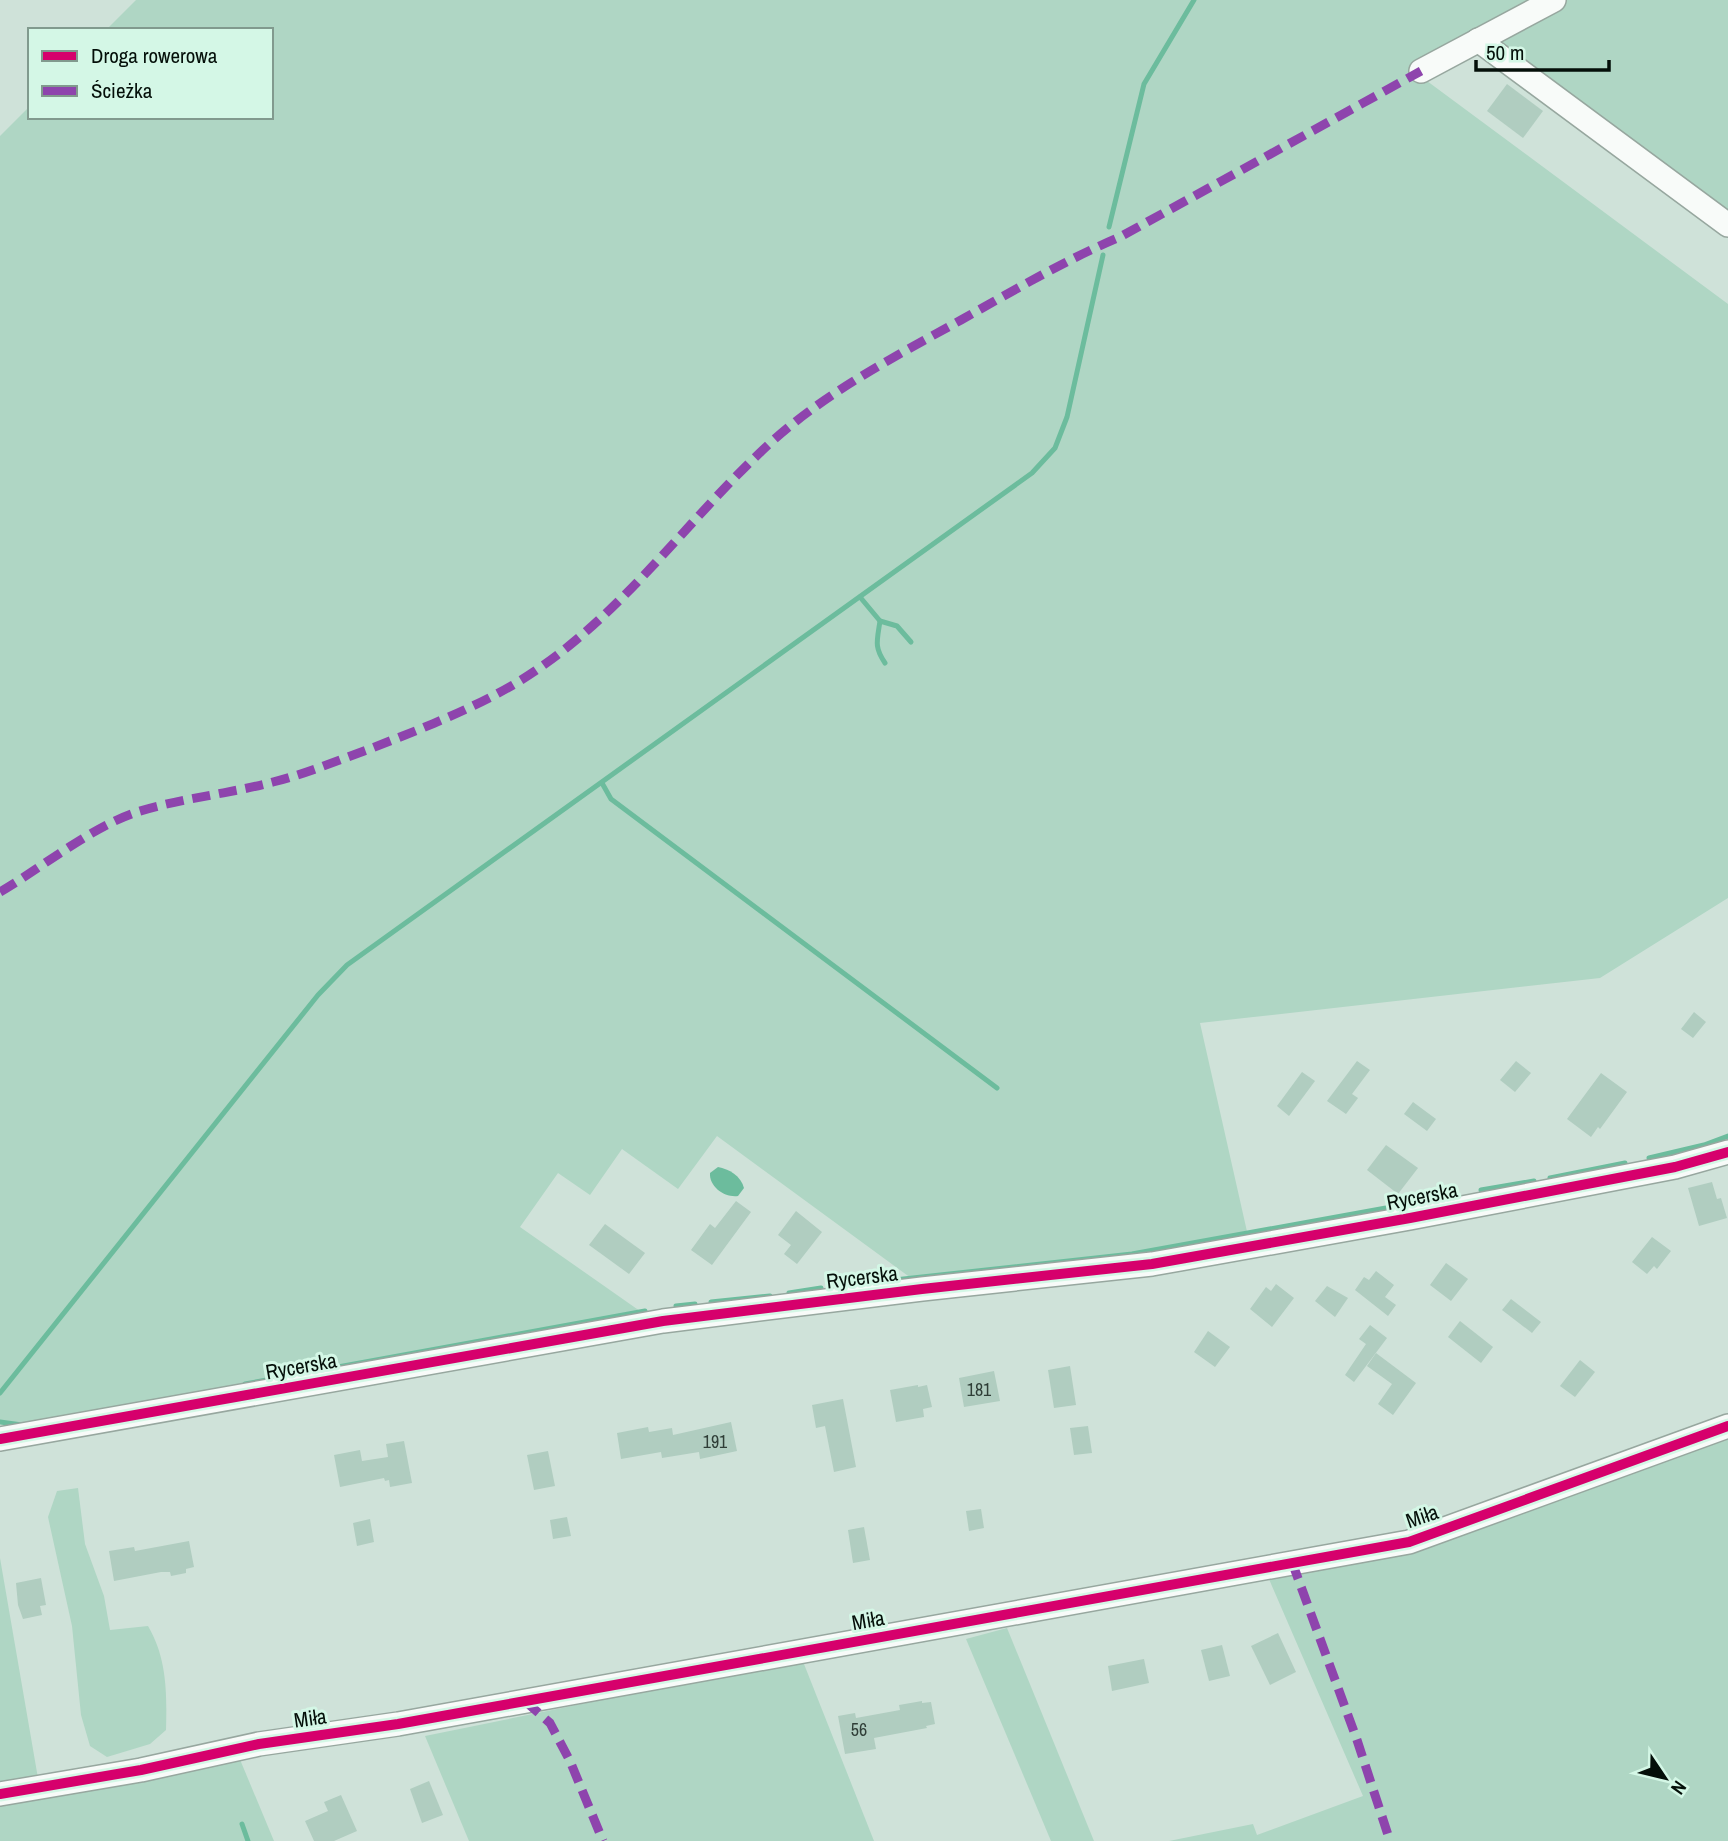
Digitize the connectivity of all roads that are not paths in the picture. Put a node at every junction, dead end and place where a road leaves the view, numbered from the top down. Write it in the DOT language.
graph roads {
  1 [pos="1554,0"];
  2 [pos="1478,40"];
  3 [pos="1421,71"];
  4 [pos="1728,225"];
  5 [pos="1728,1152"];
  6 [pos="1728,1426"];
  7 [pos="0,1439"];
  8 [pos="0,1794"];
  1 -- 2 [label="street"];
  2 -- 3 [label="street"];
  2 -- 4 [label="street"];
  5 -- 7 [label="street, Rycerska"];
  6 -- 8 [label="street, Miła"];
}
